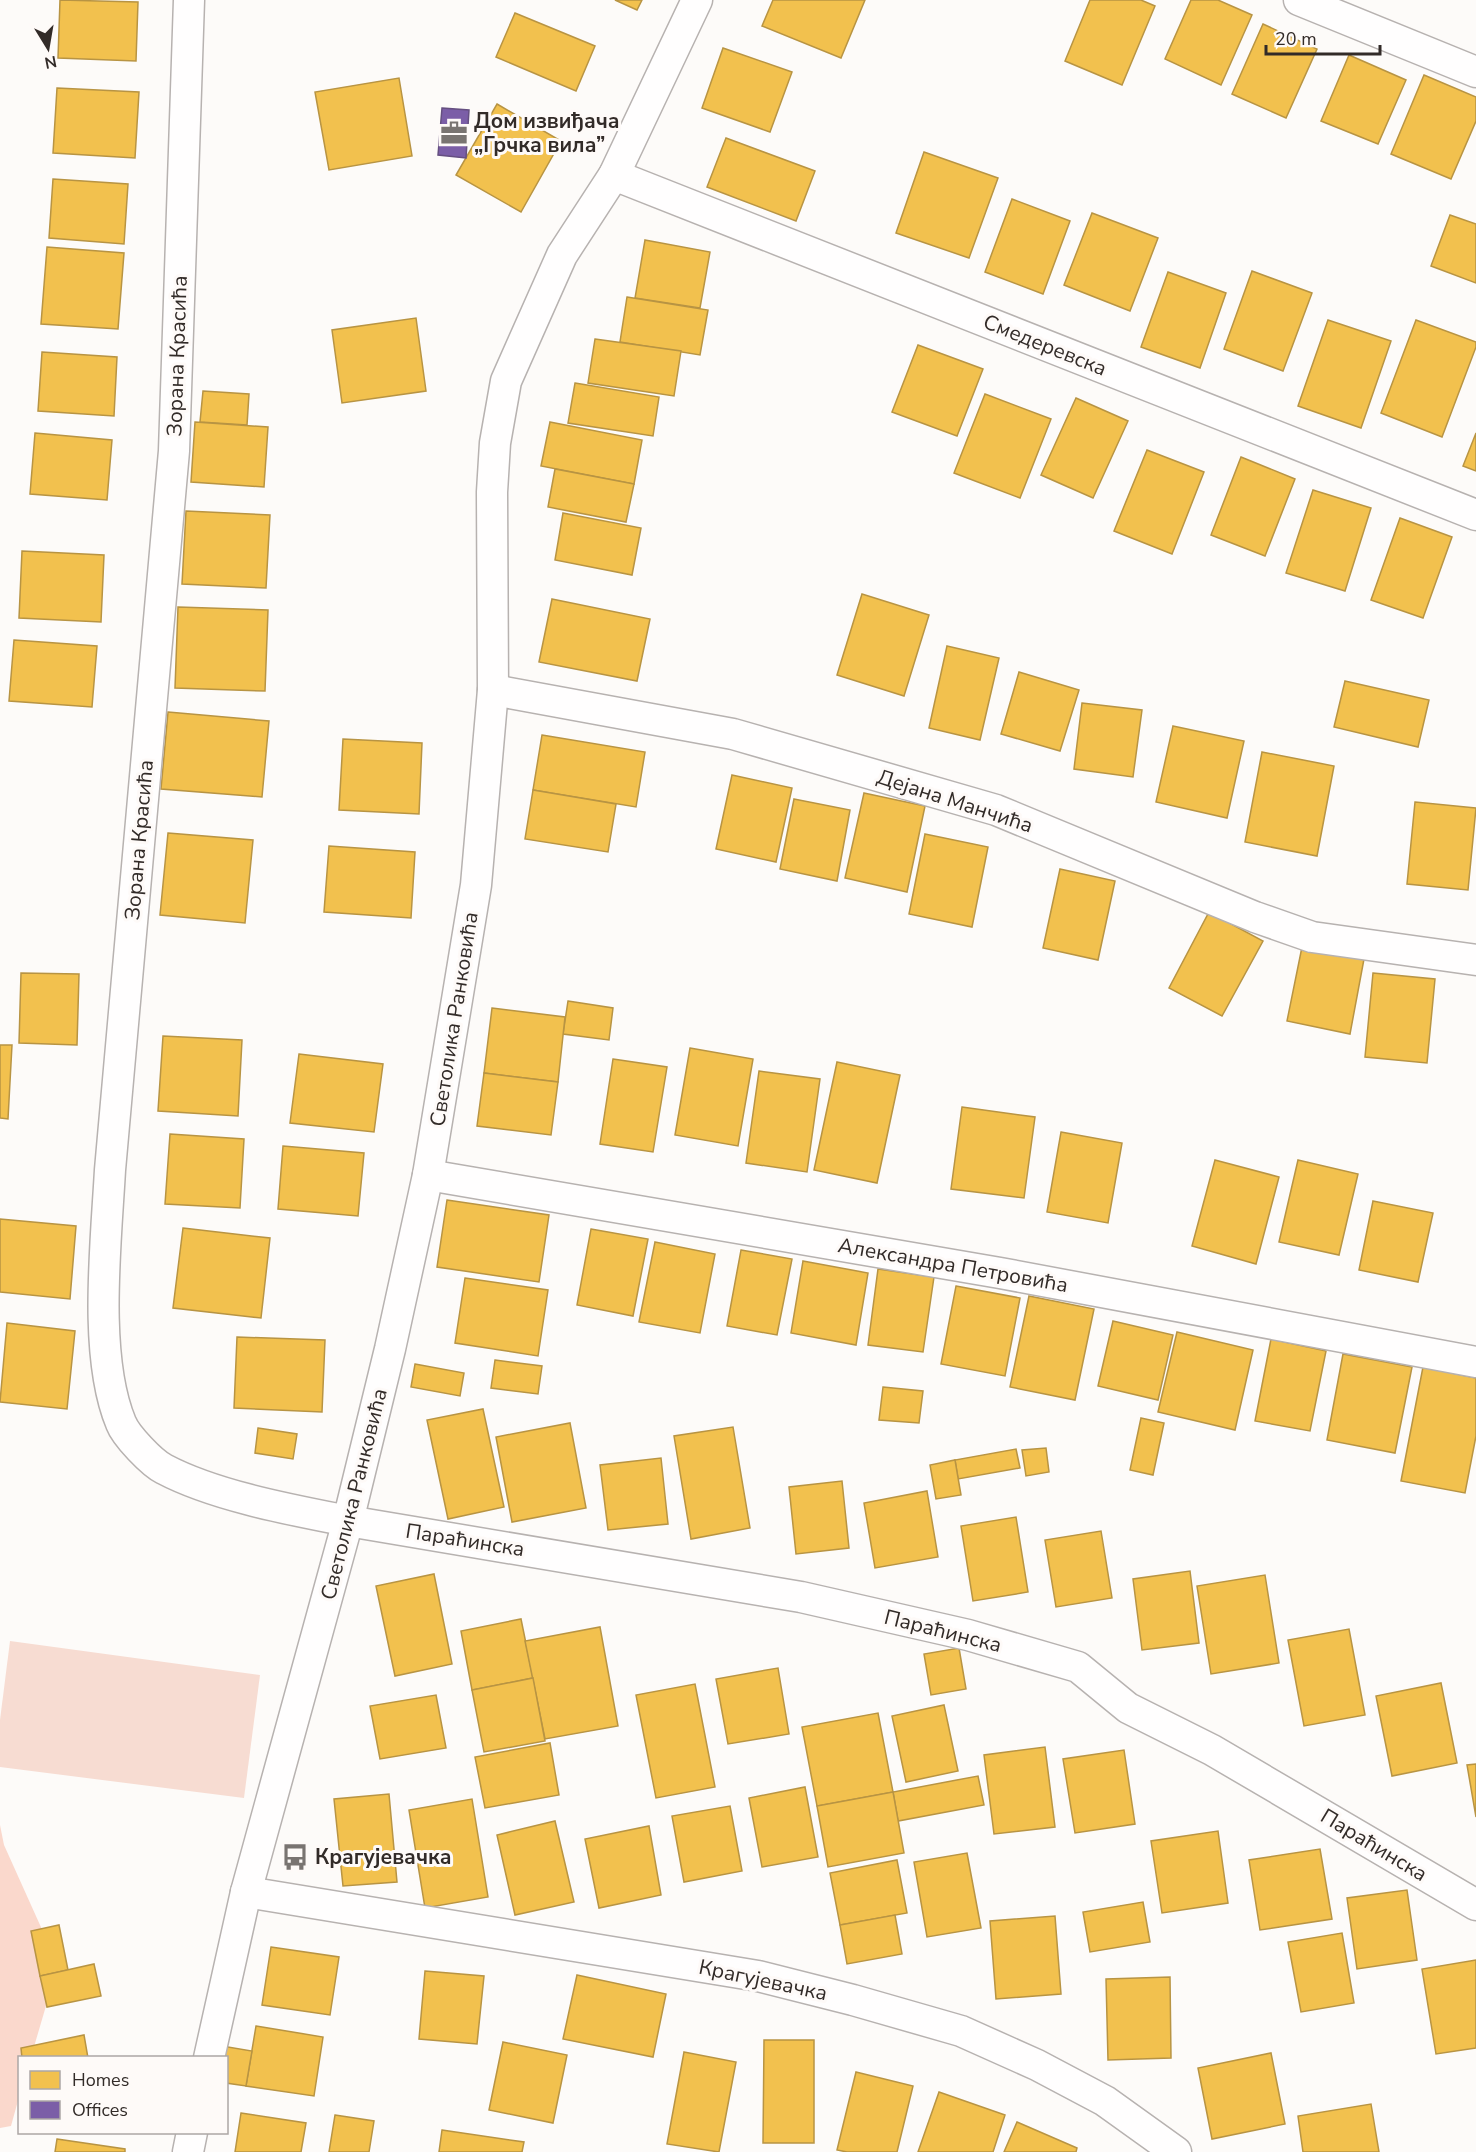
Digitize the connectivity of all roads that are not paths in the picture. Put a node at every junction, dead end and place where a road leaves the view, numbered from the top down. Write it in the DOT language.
graph roads {
  1 [pos="189,0"];
  2 [pos="697,0"];
  3 [pos="1299,0"];
  4 [pos="1476,72"];
  5 [pos="614,175"];
  6 [pos="1476,515"];
  7 [pos="493,690"];
  8 [pos="1476,960"];
  9 [pos="428,1175"];
  10 [pos="1476,1362"];
  11 [pos="348,1521"];
  12 [pos="246,1892"];
  13 [pos="1476,1905"];
  14 [pos="209,2056"];
  15 [pos="192,2134"];
  16 [pos="188,2152"];
  17 [pos="1176,2152"];
  1 -- 11 [label="street, Зорана Красића"];
  2 -- 5 [label="street, Светолика Ранковића"];
  3 -- 4 [label="street"];
  5 -- 6 [label="street, Смедеревска"];
  5 -- 7 [label="street, Светолика Ранковића"];
  7 -- 8 [label="street, Дејана Манчића"];
  7 -- 9 [label="street, Светолика Ранковића"];
  9 -- 10 [label="street, Александра Петровића"];
  9 -- 11 [label="street, Светолика Ранковића"];
  11 -- 12 [label="street, Светолика Ранковића"];
  11 -- 13 [label="street, Параћинска"];
  12 -- 14 [label="street, Светолика Ранковића"];
  12 -- 17 [label="street, Крагујевачка"];
  15 -- 16 [label="street"];
}
